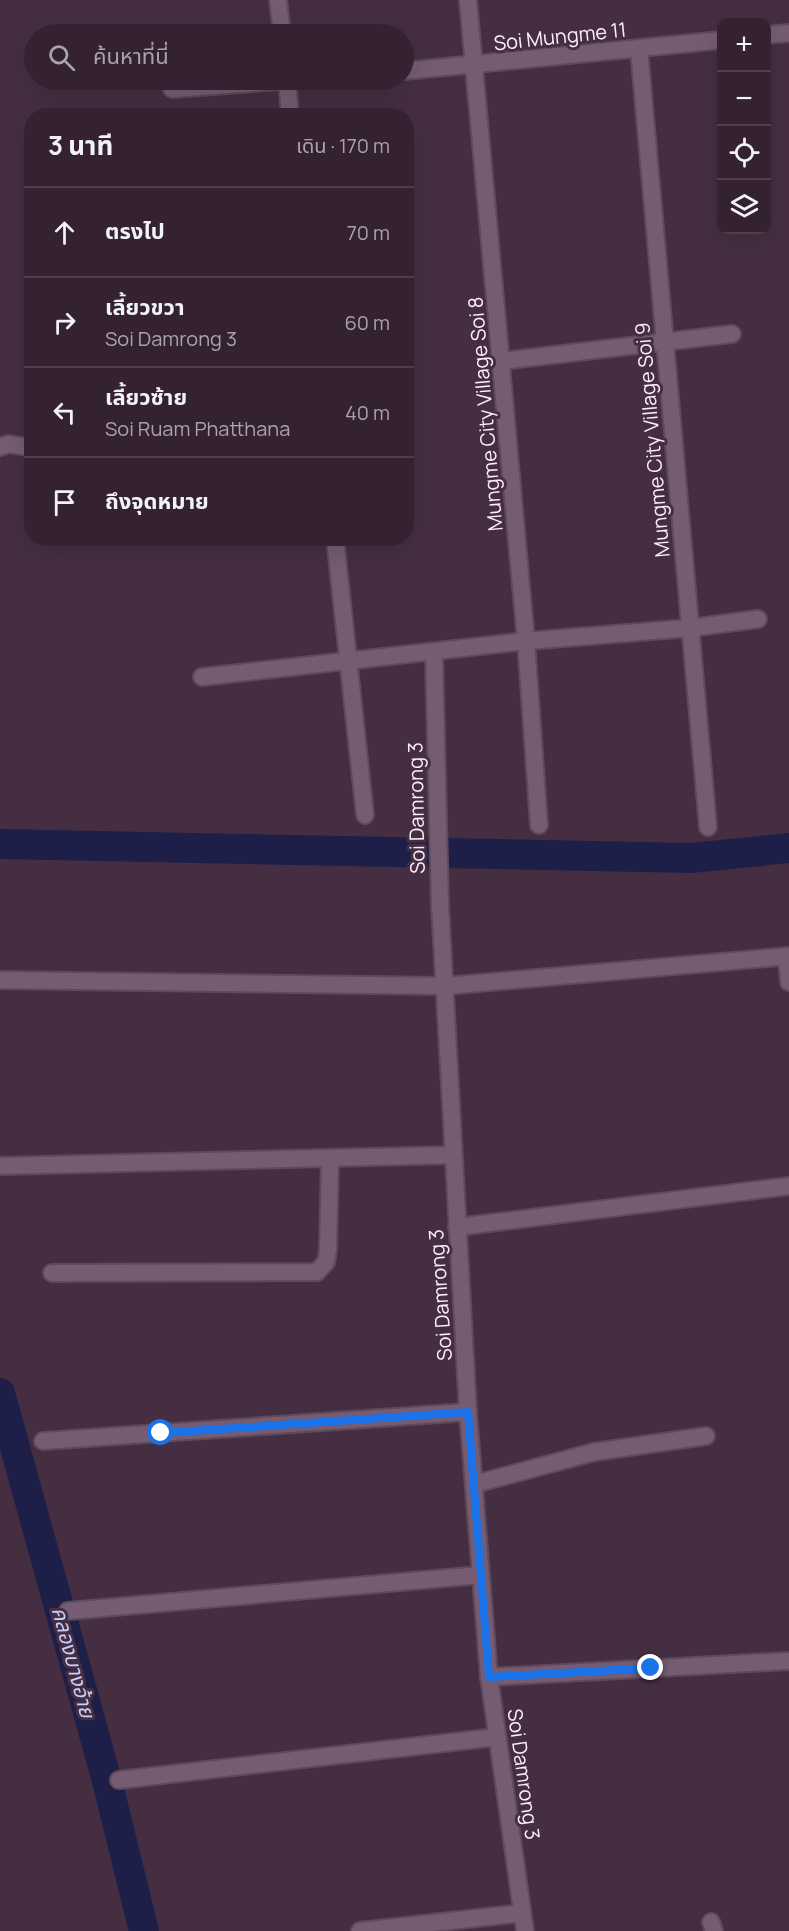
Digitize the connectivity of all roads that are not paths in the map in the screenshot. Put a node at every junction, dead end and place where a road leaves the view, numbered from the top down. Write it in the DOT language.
graph roads {
  1 [pos="278,0"];
  2 [pos="468,0"];
  3 [pos="281,24"];
  4 [pos="789,33"];
  5 [pos="771,35"];
  6 [pos="717,41"];
  7 [pos="639,49"];
  8 [pos="474,66"];
  9 [pos="414,70"];
  10 [pos="288,90"];
  11 [pos="289,108"];
  12 [pos="732,334"];
  13 [pos="665,342"];
  14 [pos="502,361"];
  15 [pos="0,447"];
  16 [pos="24,447"];
  17 [pos="336,546"];
  18 [pos="758,619"];
  19 [pos="690,627"];
  20 [pos="526,641"];
  21 [pos="434,652"];
  22 [pos="347,661"];
  23 [pos="202,677"];
  24 [pos="365,815"];
  25 [pos="539,825"];
  26 [pos="708,827"];
  27 [pos="788,956"];
  28 [pos="0,980"];
  29 [pos="789,982"];
  30 [pos="445,986"];
  31 [pos="453,1155"];
  32 [pos="330,1158"];
  33 [pos="0,1166"];
  34 [pos="789,1186"];
  35 [pos="457,1227"];
  36 [pos="52,1273"];
  37 [pos="468,1412"];
  38 [pos="706,1436"];
  39 [pos="43,1441"];
  40 [pos="475,1484"];
  41 [pos="481,1575"];
  42 [pos="68,1611"];
  43 [pos="789,1661"];
  44 [pos="489,1677"];
  45 [pos="497,1737"];
  46 [pos="119,1780"];
  47 [pos="522,1913"];
  48 [pos="360,1931"];
  49 [pos="525,1931"];
  1 -- 3 [label="street"];
  2 -- 8 [label="street, Mungme City Village Soi 8"];
  4 -- 5 [label="street"];
  6 -- 7 [label="street, Soi Mungme 11"];
  7 -- 8 [label="street, Soi Mungme 11"];
  7 -- 13 [label="street, Mungme City Village Soi 9"];
  8 -- 9 [label="street, Soi Mungme 11"];
  8 -- 14 [label="street, Mungme City Village Soi 8"];
  10 -- 11 [label="street"];
  12 -- 13 [label="street"];
  13 -- 14 [label="street"];
  13 -- 19 [label="street, Mungme City Village Soi 9"];
  14 -- 20 [label="street, Mungme City Village Soi 8"];
  15 -- 16 [label="street"];
  17 -- 22 [label="street"];
  18 -- 19 [label="street"];
  19 -- 20 [label="street"];
  19 -- 26 [label="street, Mungme City Village Soi 9"];
  20 -- 21 [label="street"];
  20 -- 25 [label="street, Mungme City Village Soi 8"];
  21 -- 22 [label="street"];
  21 -- 30 [label="street, Soi Damrong 3"];
  22 -- 23 [label="street"];
  22 -- 24 [label="street"];
  27 -- 29 [label="street"];
  27 -- 30 [label="street"];
  28 -- 30 [label="street"];
  30 -- 31 [label="street, Soi Damrong 3"];
  31 -- 32 [label="street"];
  31 -- 35 [label="street, Soi Damrong 3"];
  32 -- 33 [label="street"];
  32 -- 36 [label="street"];
  34 -- 35 [label="street"];
  35 -- 37 [label="street, Soi Damrong 3"];
  37 -- 39 [label="street"];
  37 -- 40 [label="street, Soi Damrong 3"];
  38 -- 40 [label="street"];
  40 -- 41 [label="street, Soi Damrong 3"];
  41 -- 42 [label="street"];
  41 -- 44 [label="street, Soi Damrong 3"];
  43 -- 44 [label="street"];
  44 -- 45 [label="street, Soi Damrong 3"];
  45 -- 46 [label="street"];
  45 -- 47 [label="street, Soi Damrong 3"];
  47 -- 48 [label="street"];
  47 -- 49 [label="street, Soi Damrong 3"];
}
